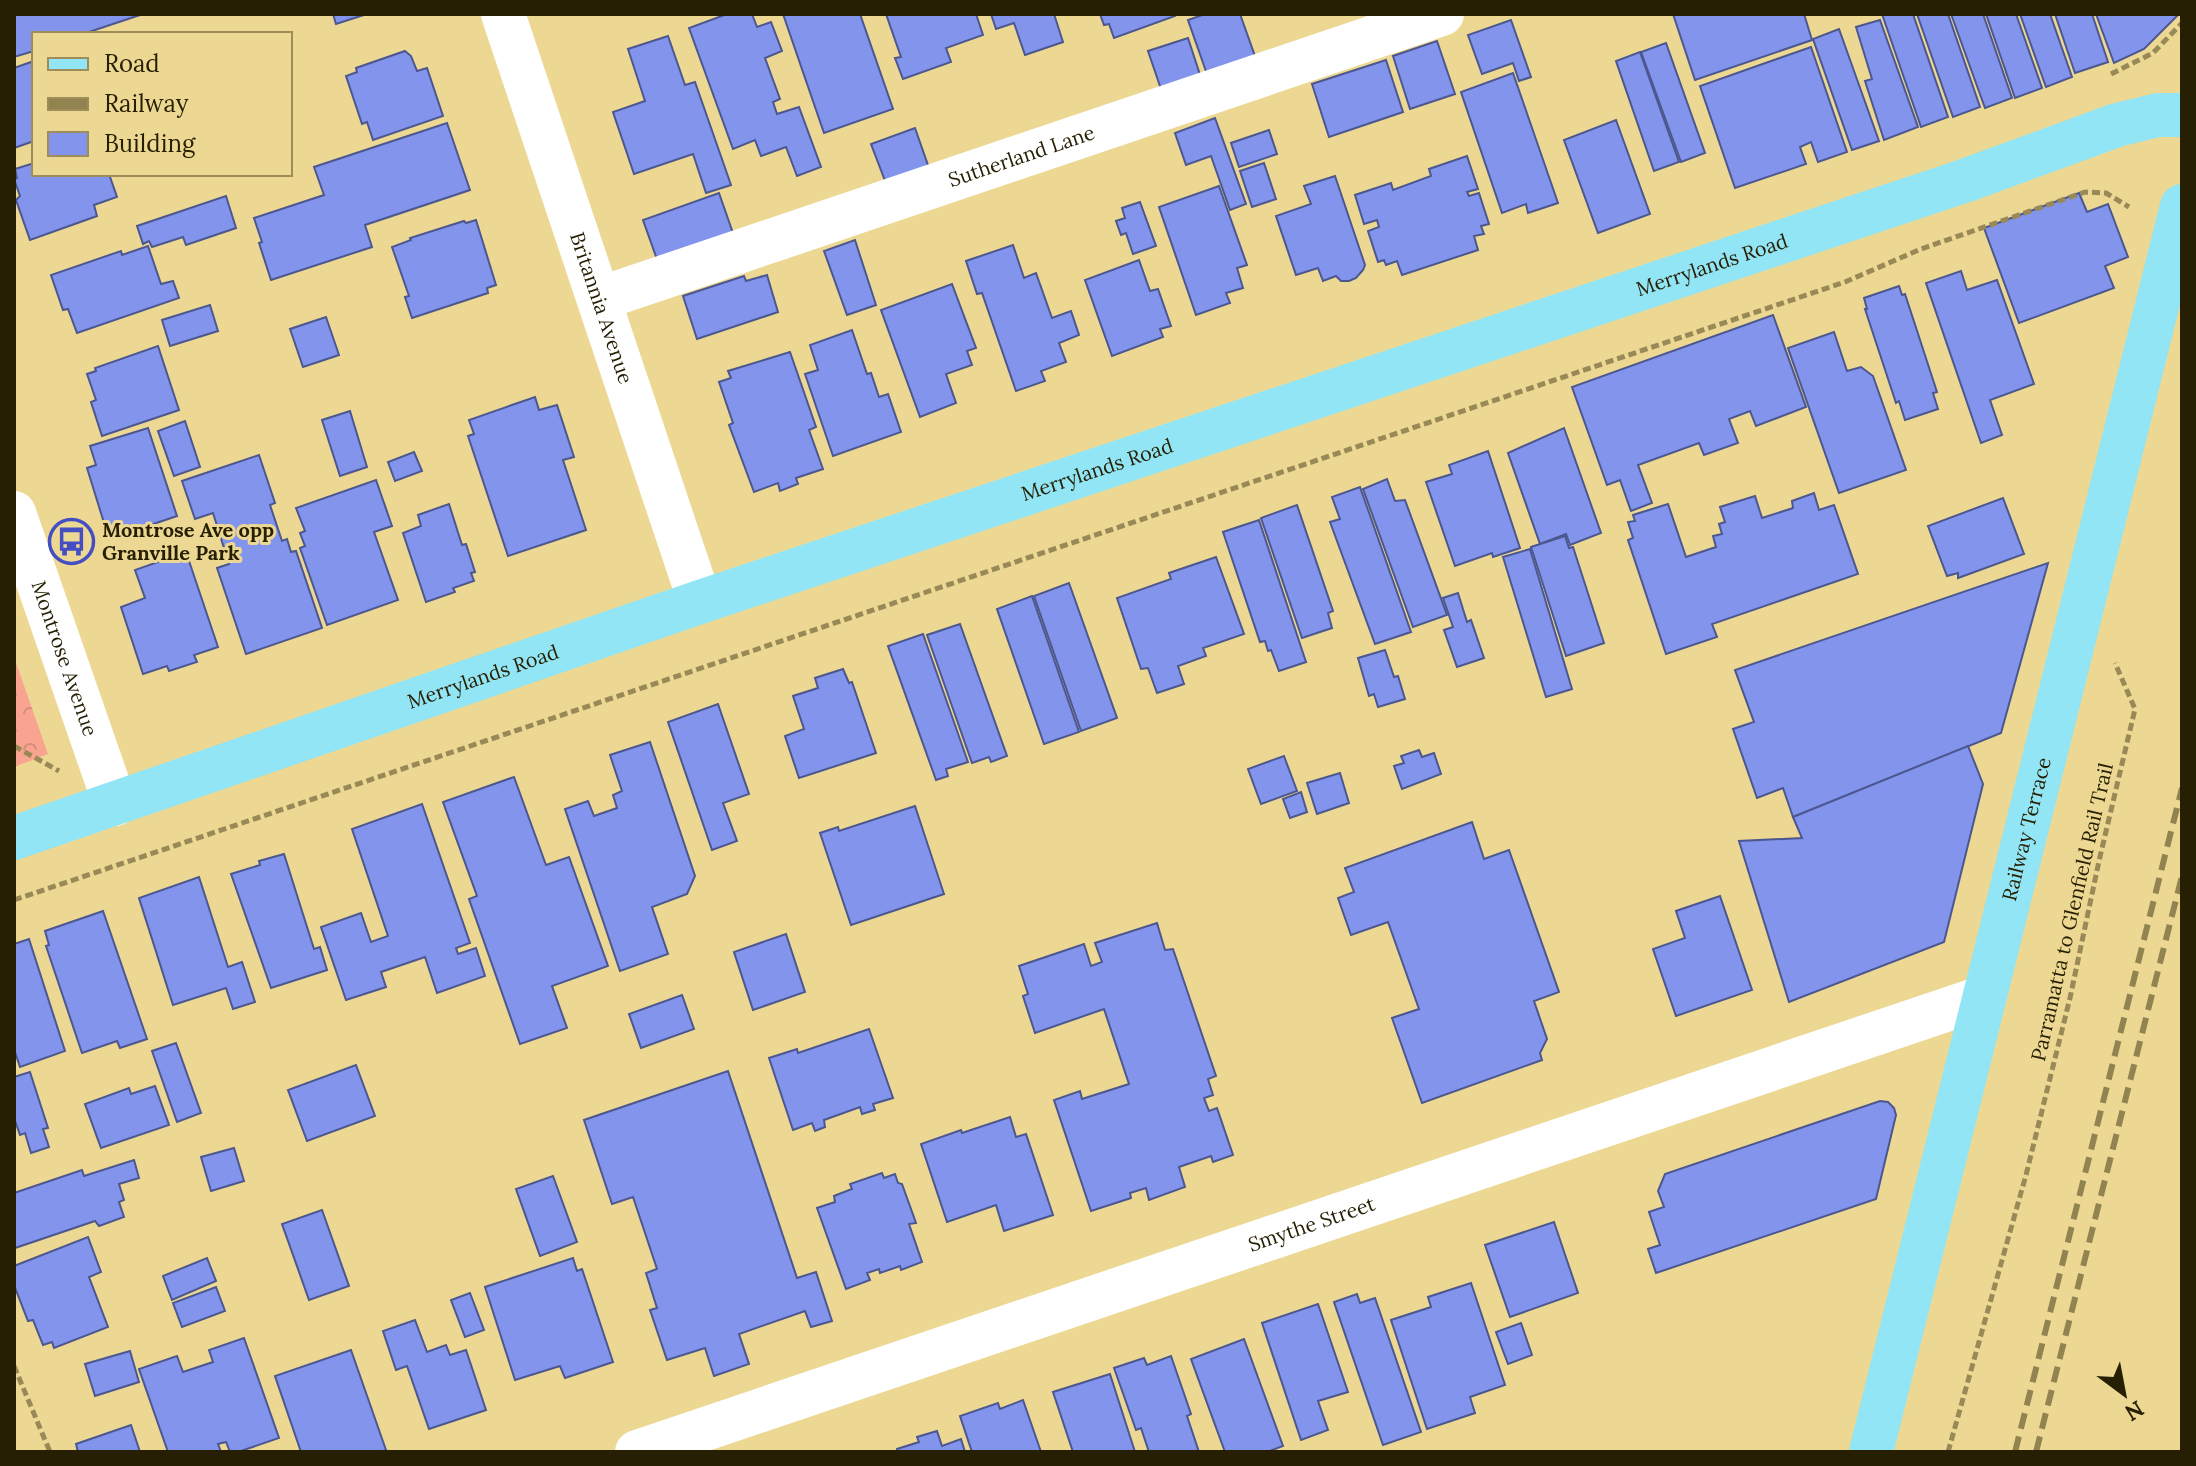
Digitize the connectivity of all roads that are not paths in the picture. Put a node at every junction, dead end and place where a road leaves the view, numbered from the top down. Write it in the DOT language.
graph roads {
  1 [pos="503,14"];
  2 [pos="1442,14"];
  3 [pos="2182,115"];
  4 [pos="2182,206"];
  5 [pos="599,299"];
  6 [pos="14,513"];
  7 [pos="700,602"];
  8 [pos="115,804"];
  9 [pos="14,838"];
  10 [pos="1984,997"];
  11 [pos="637,1452"];
  12 [pos="1871,1452"];
  1 -- 5 [label="street, Britannia Avenue"];
  2 -- 5 [label="street, Sutherland Lane"];
  3 -- 7 [label="main road, Merrylands Road"];
  4 -- 10 [label="main road, Railway Terrace"];
  5 -- 7 [label="street, Britannia Avenue"];
  6 -- 8 [label="street, Montrose Avenue"];
  7 -- 8 [label="main road, Merrylands Road"];
  8 -- 9 [label="main road, Merrylands Road"];
  10 -- 11 [label="street, Smythe Street"];
  10 -- 12 [label="main road, Railway Terrace"];
}
